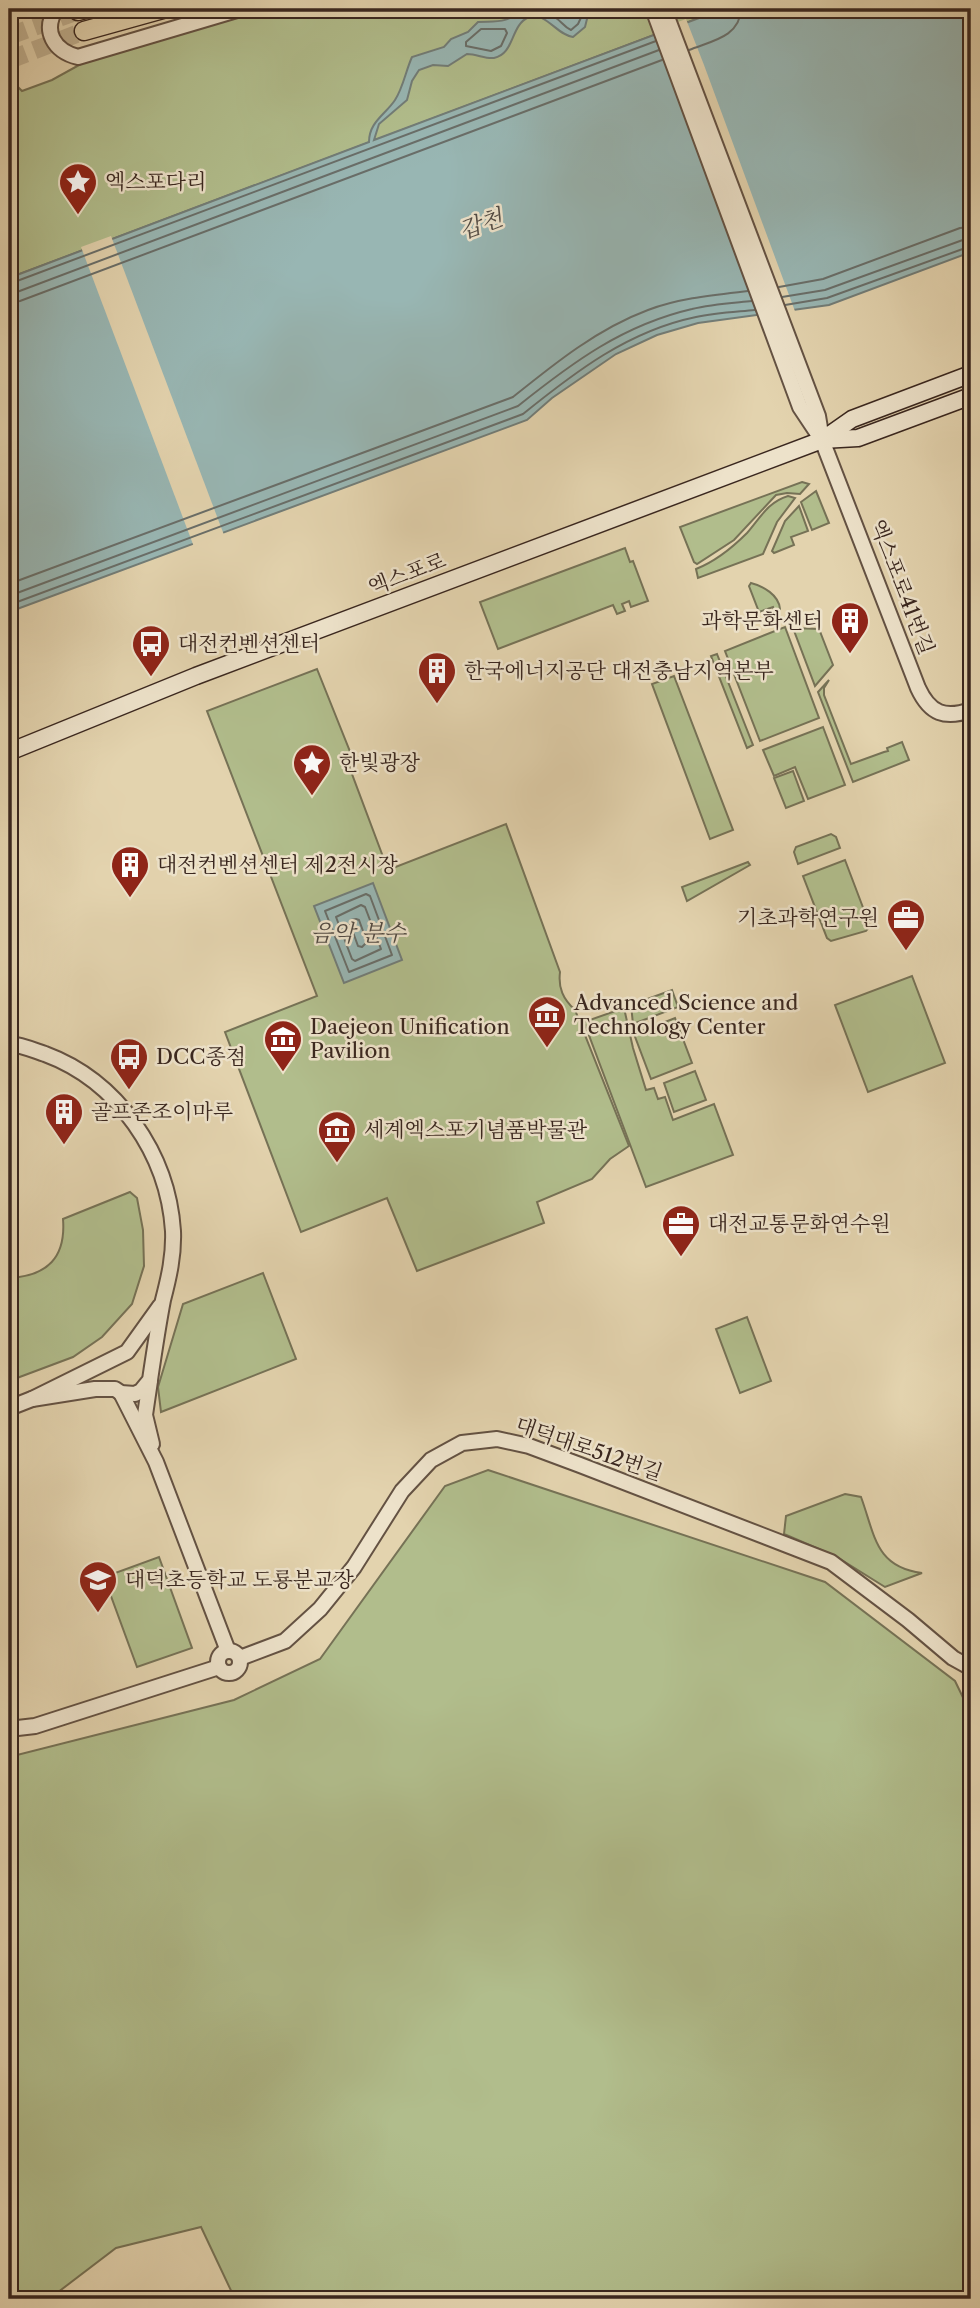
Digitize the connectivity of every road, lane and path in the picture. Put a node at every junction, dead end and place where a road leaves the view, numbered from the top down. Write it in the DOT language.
graph roads {
  1 [pos="56,9"];
  2 [pos="163,9"];
  3 [pos="240,9"];
  4 [pos="653,9"];
  5 [pos="664,9"];
  6 [pos="84,32"];
  7 [pos="971,374"];
  8 [pos="971,396"];
  9 [pos="807,405"];
  10 [pos="822,440"];
  11 [pos="971,710"];
  12 [pos="9,752"];
  13 [pos="9,1044"];
  14 [pos="163,1301"];
  15 [pos="121,1355"];
  16 [pos="150,1376"];
  17 [pos="118,1391"];
  18 [pos="32,1399"];
  19 [pos="9,1408"];
  20 [pos="156,1462"];
  21 [pos="234,1655"];
  22 [pos="971,1668"];
  23 [pos="9,1728"];
  1 -- 3 [label="street"];
  2 -- 6 [label="highway"];
  4 -- 9 [label="street"];
  5 -- 9 [label="street"];
  7 -- 10 [label="main road, 엑스포로"];
  8 -- 10 [label="main road, 엑스포로"];
  9 -- 10 [label="street, 엑스포로41번길"];
  10 -- 11 [label="street, 엑스포로41번길"];
  10 -- 12 [label="main road, 엑스포로"];
  13 -- 14 [label="street"];
  14 -- 15 [label="street"];
  14 -- 16 [label="street"];
  15 -- 16 [label="street"];
  15 -- 17 [label="street"];
  15 -- 18 [label="street"];
  16 -- 17 [label="street"];
  16 -- 20 [label="street"];
  17 -- 18 [label="street"];
  17 -- 20 [label="street"];
  18 -- 19 [label="street"];
  20 -- 21 [label="street"];
  21 -- 22 [label="street, 대덕대로512번길"];
  21 -- 23 [label="street"];
}
